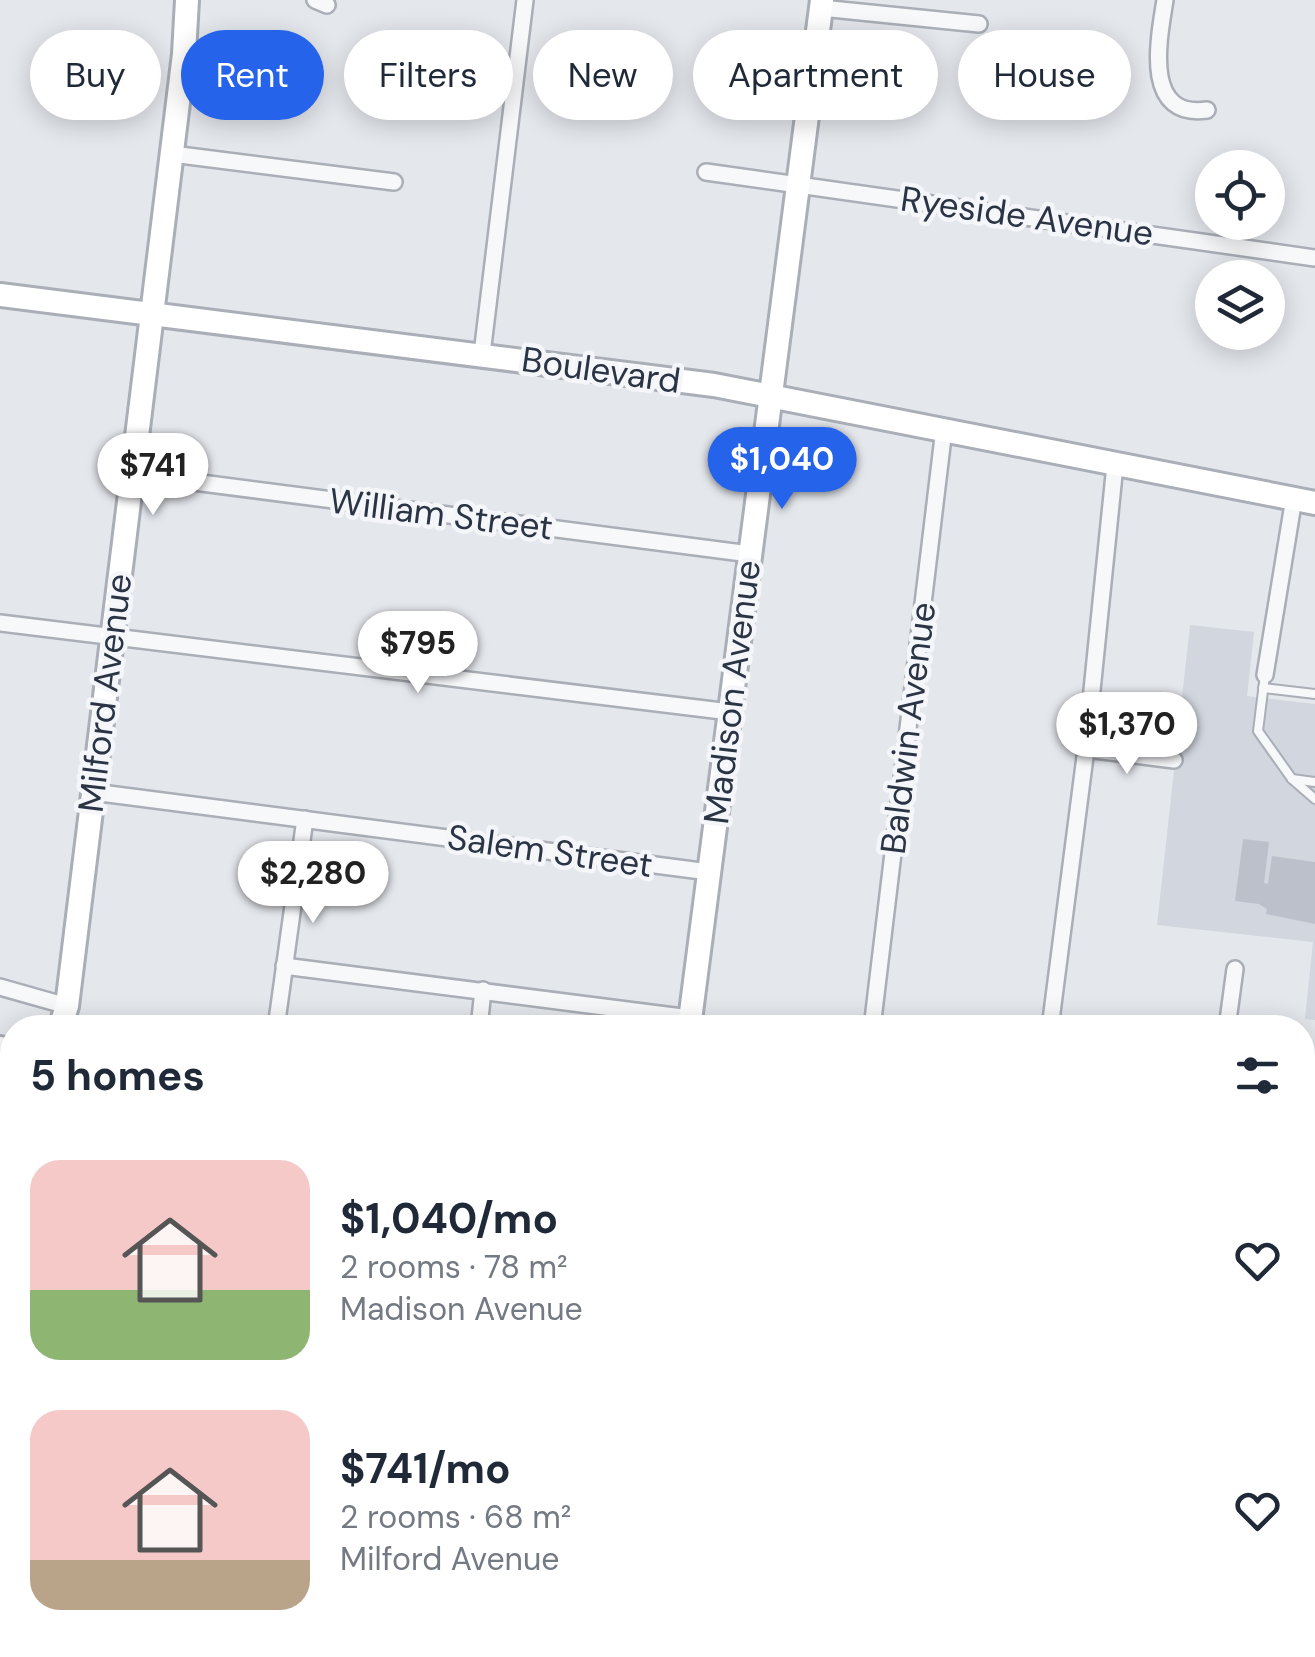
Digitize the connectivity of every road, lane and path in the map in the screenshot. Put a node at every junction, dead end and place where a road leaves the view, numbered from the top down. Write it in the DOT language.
graph roads {
  1 [pos="186,0"];
  2 [pos="525,0"];
  3 [pos="1165,0"];
  4 [pos="821,4"];
  5 [pos="979,24"];
  6 [pos="1207,110"];
  7 [pos="172,154"];
  8 [pos="706,172"];
  9 [pos="394,182"];
  10 [pos="798,184"];
  11 [pos="1315,258"];
  12 [pos="0,296"];
  13 [pos="152,314"];
  14 [pos="482,354"];
  15 [pos="771,395"];
  16 [pos="944,429"];
  17 [pos="1116,465"];
  18 [pos="132,474"];
  19 [pos="1304,501"];
  20 [pos="750,554"];
  21 [pos="0,622"];
  22 [pos="112,636"];
  23 [pos="1264,681"];
  24 [pos="1315,694"];
  25 [pos="730,712"];
  26 [pos="1086,749"];
  27 [pos="1174,760"];
  28 [pos="1292,779"];
  29 [pos="1315,782"];
  30 [pos="93,792"];
  31 [pos="1315,799"];
  32 [pos="305,819"];
  33 [pos="710,872"];
  34 [pos="284,966"];
  35 [pos="1235,969"];
  36 [pos="0,986"];
  37 [pos="483,990"];
  38 [pos="61,1015"];
  39 [pos="63,1015"];
  40 [pos="278,1015"];
  41 [pos="480,1015"];
  42 [pos="645,1015"];
  43 [pos="691,1015"];
  44 [pos="874,1015"];
  45 [pos="1052,1015"];
  46 [pos="1230,1015"];
  1 -- 7 [label="street, Milford Avenue"];
  2 -- 14 [label="street"];
  3 -- 6 [label="street"];
  4 -- 5 [label="street"];
  4 -- 10 [label="street, Madison Avenue"];
  7 -- 9 [label="street"];
  7 -- 13 [label="street, Milford Avenue"];
  8 -- 10 [label="street, Ryeside Avenue"];
  10 -- 11 [label="street, Ryeside Avenue"];
  10 -- 15 [label="street, Madison Avenue"];
  12 -- 13 [label="street, Boulevard"];
  13 -- 14 [label="street, Boulevard"];
  13 -- 18 [label="street, Milford Avenue"];
  14 -- 15 [label="street, Boulevard"];
  15 -- 16 [label="street, Boulevard"];
  15 -- 20 [label="street, Madison Avenue"];
  16 -- 17 [label="street, Boulevard"];
  16 -- 44 [label="street, Baldwin Avenue"];
  17 -- 19 [label="street, Boulevard"];
  17 -- 26 [label="street"];
  18 -- 20 [label="street, William Street"];
  18 -- 22 [label="street, Milford Avenue"];
  19 -- 23 [label="street"];
  20 -- 25 [label="street, Madison Avenue"];
  21 -- 22 [label="street"];
  22 -- 25 [label="street"];
  22 -- 30 [label="street, Milford Avenue"];
  23 -- 24 [label="lane"];
  23 -- 28 [label="lane"];
  25 -- 33 [label="street, Madison Avenue"];
  26 -- 27 [label="street"];
  26 -- 45 [label="street"];
  28 -- 29 [label="lane"];
  28 -- 31 [label="lane"];
  30 -- 32 [label="street, Salem Street"];
  30 -- 39 [label="street, Milford Avenue"];
  32 -- 33 [label="street, Salem Street"];
  32 -- 34 [label="street"];
  33 -- 43 [label="street, Madison Avenue"];
  34 -- 37 [label="street"];
  34 -- 40 [label="street"];
  35 -- 46 [label="street"];
  36 -- 38 [label="street"];
  37 -- 41 [label="street"];
  37 -- 42 [label="street"];
}
